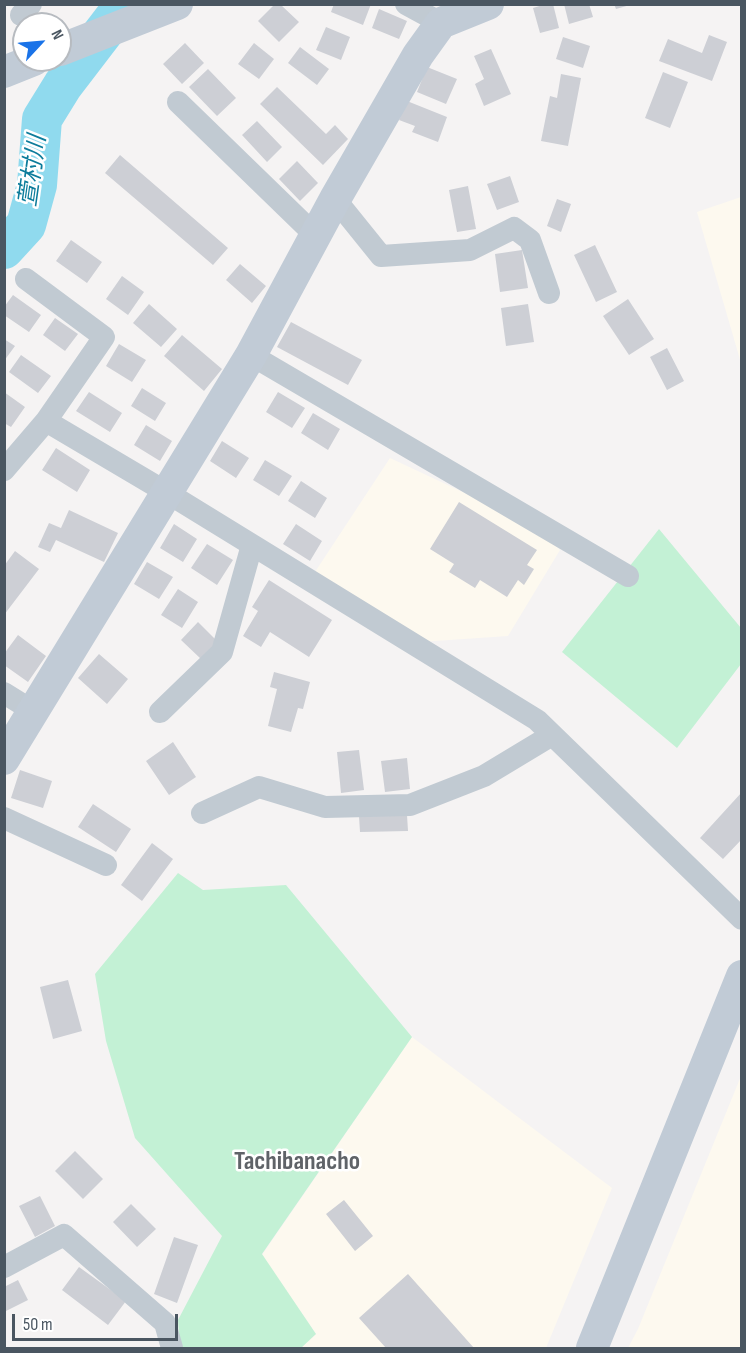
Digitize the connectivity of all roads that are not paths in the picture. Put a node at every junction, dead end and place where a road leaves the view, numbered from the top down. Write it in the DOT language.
graph roads {
  1 [pos="177,4"];
  2 [pos="406,4"];
  3 [pos="489,4"];
  4 [pos="439,14"];
  5 [pos="72,45"];
  6 [pos="178,102"];
  7 [pos="335,199"];
  8 [pos="315,235"];
  9 [pos="26,279"];
  10 [pos="549,293"];
  11 [pos="250,355"];
  12 [pos="46,422"];
  13 [pos="4,470"];
  14 [pos="166,492"];
  15 [pos="252,545"];
  16 [pos="628,576"];
  17 [pos="4,693"];
  18 [pos="33,711"];
  19 [pos="160,712"];
  20 [pos="552,735"];
  21 [pos="4,759"];
  22 [pos="202,813"];
  23 [pos="4,818"];
  24 [pos="106,865"];
  25 [pos="741,919"];
  26 [pos="741,976"];
  27 [pos="4,1267"];
  28 [pos="172,1348"];
  29 [pos="592,1348"];
  1 -- 5 [label="street"];
  2 -- 4 [label="street"];
  3 -- 4 [label="street"];
  4 -- 7 [label="street"];
  6 -- 8 [label="street"];
  7 -- 8 [label="street"];
  7 -- 10 [label="street"];
  8 -- 11 [label="street"];
  9 -- 12 [label="street"];
  11 -- 14 [label="street"];
  11 -- 16 [label="street"];
  12 -- 13 [label="street"];
  12 -- 14 [label="street"];
  14 -- 15 [label="street"];
  14 -- 18 [label="street"];
  15 -- 19 [label="street"];
  15 -- 20 [label="street"];
  17 -- 18 [label="street"];
  18 -- 21 [label="street"];
  20 -- 22 [label="street"];
  20 -- 25 [label="street"];
  23 -- 24 [label="street"];
  26 -- 29 [label="street"];
  27 -- 28 [label="street"];
}
